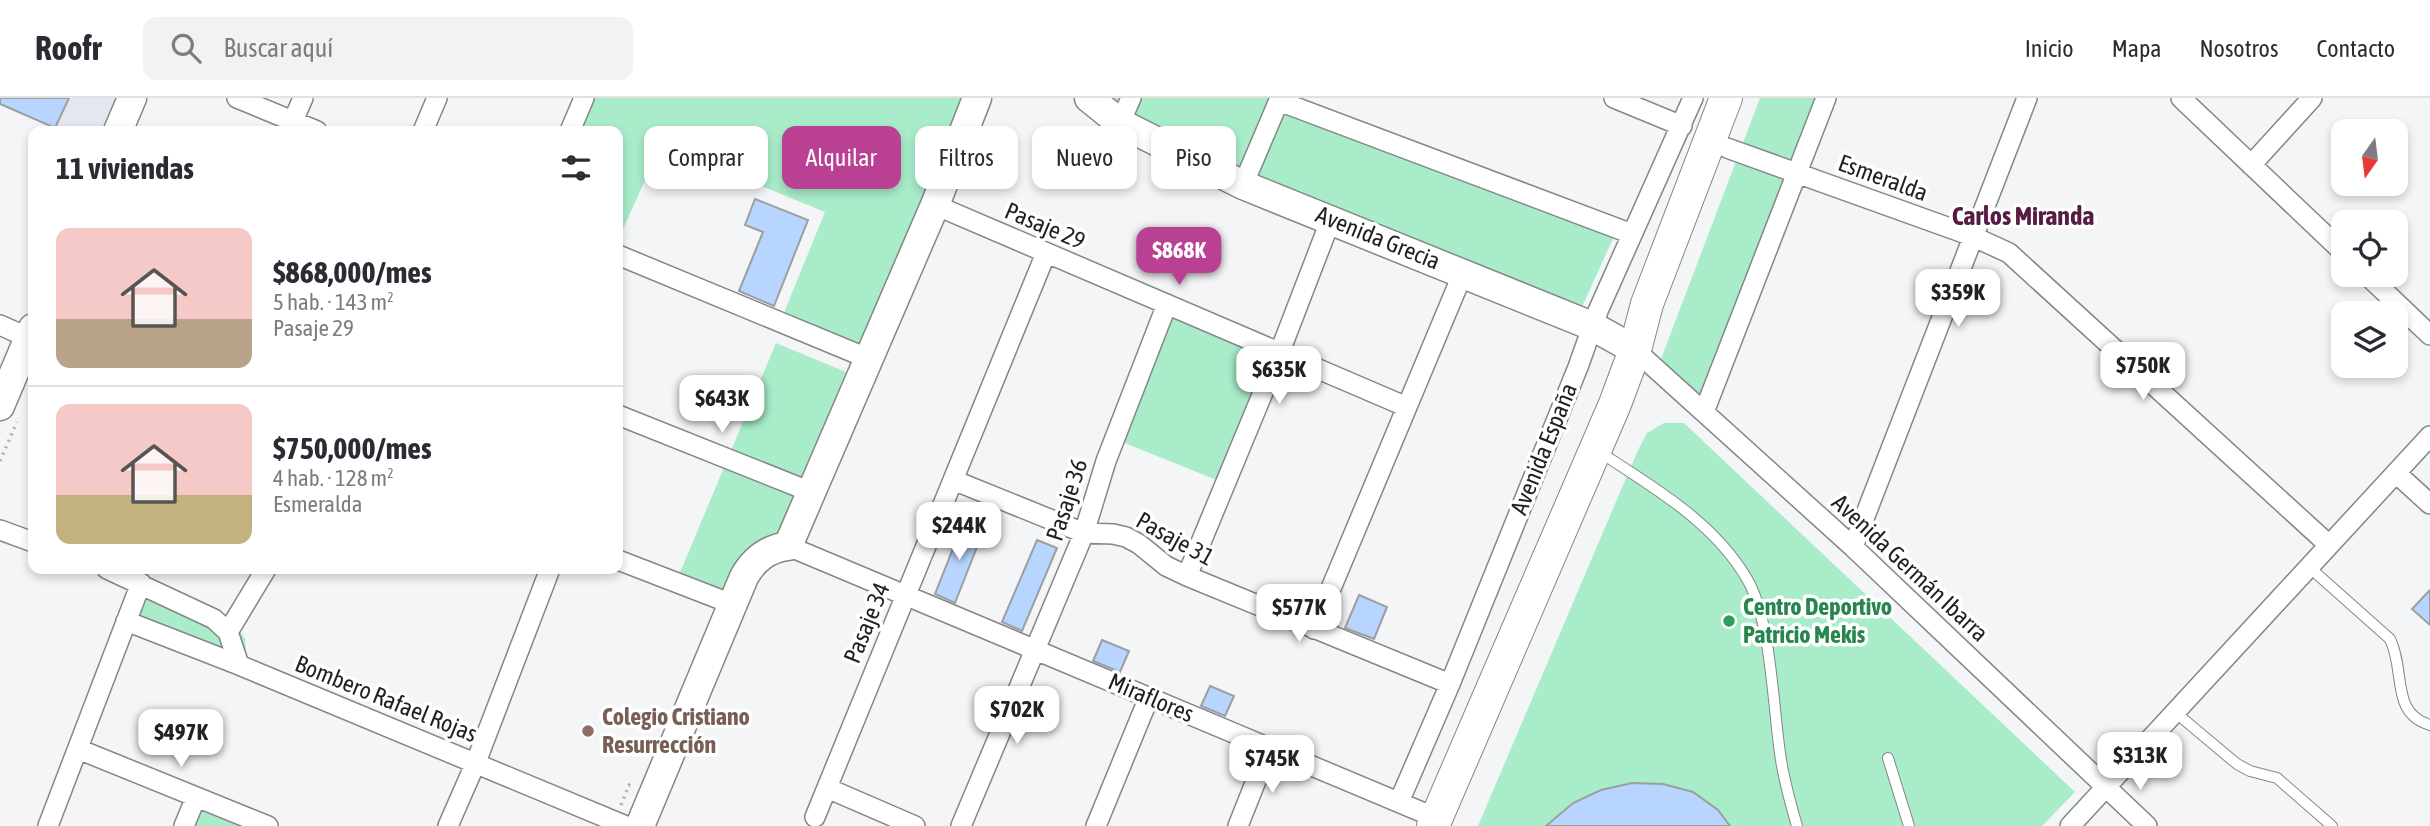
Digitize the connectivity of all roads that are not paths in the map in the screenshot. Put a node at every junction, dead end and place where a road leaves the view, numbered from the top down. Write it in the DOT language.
graph roads {
  1 [pos="132,98"];
  2 [pos="237,98"];
  3 [pos="303,98"];
  4 [pos="437,98"];
  5 [pos="584,98"];
  6 [pos="977,98"];
  7 [pos="1089,98"];
  8 [pos="1614,98"];
  9 [pos="1693,98"];
  10 [pos="1726,98"];
  11 [pos="1746,98"];
  12 [pos="1826,98"];
  13 [pos="2027,98"];
  14 [pos="2312,98"];
  15 [pos="1279,100"];
  16 [pos="2187,100"];
  17 [pos="1125,111"];
  18 [pos="120,126"];
  19 [pos="302,126"];
  20 [pos="304,126"];
  21 [pos="425,126"];
  22 [pos="571,126"];
  23 [pos="1682,126"];
  24 [pos="1727,148"];
  25 [pos="2251,165"];
  26 [pos="1796,173"];
  27 [pos="1243,185"];
  28 [pos="935,205"];
  29 [pos="1331,219"];
  30 [pos="1632,234"];
  31 [pos="1972,236"];
  32 [pos="2331,241"];
  33 [pos="1046,253"];
  34 [pos="623,257"];
  35 [pos="1463,273"];
  36 [pos="2380,287"];
  37 [pos="1167,304"];
  38 [pos="0,325"];
  39 [pos="1592,326"];
  40 [pos="28,332"];
  41 [pos="2430,335"];
  42 [pos="28,340"];
  43 [pos="1635,350"];
  44 [pos="1279,354"];
  45 [pos="867,358"];
  46 [pos="0,406"];
  47 [pos="1407,407"];
  48 [pos="1704,412"];
  49 [pos="623,417"];
  50 [pos="2430,436"];
  51 [pos="1595,449"];
  52 [pos="2396,473"];
  53 [pos="953,480"];
  54 [pos="811,492"];
  55 [pos="2430,504"];
  56 [pos="0,530"];
  57 [pos="1084,533"];
  58 [pos="28,540"];
  59 [pos="2329,545"];
  60 [pos="788,546"];
  61 [pos="1853,547"];
  62 [pos="623,561"];
  63 [pos="2309,568"];
  64 [pos="121,574"];
  65 [pos="263,574"];
  66 [pos="548,574"];
  67 [pos="1187,576"];
  68 [pos="141,583"];
  69 [pos="905,595"];
  70 [pos="732,604"];
  71 [pos="126,621"];
  72 [pos="1314,629"];
  73 [pos="228,632"];
  74 [pos="1036,650"];
  75 [pos="239,665"];
  76 [pos="1450,684"];
  77 [pos="1149,697"];
  78 [pos="2176,713"];
  79 [pos="2430,725"];
  80 [pos="1269,748"];
  81 [pos="78,749"];
  82 [pos="1888,758"];
  83 [pos="476,762"];
  84 [pos="827,788"];
  85 [pos="2106,788"];
  86 [pos="196,797"];
  87 [pos="1399,802"];
  88 [pos="815,817"];
  89 [pos="1435,822"];
  90 [pos="48,826"];
  91 [pos="184,826"];
  92 [pos="268,826"];
  93 [pos="448,826"];
  94 [pos="626,826"];
  95 [pos="640,826"];
  96 [pos="915,826"];
  97 [pos="961,826"];
  98 [pos="1096,826"];
  99 [pos="1238,826"];
  100 [pos="1797,826"];
  101 [pos="1909,826"];
  102 [pos="2070,826"];
  103 [pos="2147,826"];
  104 [pos="2332,826"];
  1 -- 18 [label="street"];
  2 -- 19 [label="street"];
  3 -- 20 [label="street"];
  4 -- 21 [label="street"];
  5 -- 22 [label="street"];
  6 -- 28 [label="street"];
  7 -- 17 [label="street, Avenida Grecia"];
  8 -- 23 [label="street"];
  9 -- 23 [label="street, Avenida España"];
  10 -- 43 [label="main road, Avenida España"];
  11 -- 24 [label="main road, Avenida España"];
  12 -- 26 [label="street"];
  13 -- 31 [label="street"];
  14 -- 25 [label="street"];
  15 -- 27 [label="street"];
  15 -- 30 [label="street"];
  16 -- 25 [label="street"];
  17 -- 27 [label="street, Avenida Grecia"];
  23 -- 30 [label="street, Avenida España"];
  24 -- 26 [label="street, Esmeralda"];
  24 -- 43 [label="main road, Avenida España"];
  25 -- 32 [label="street"];
  26 -- 31 [label="street, Esmeralda"];
  26 -- 48 [label="street"];
  27 -- 29 [label="street, Avenida Grecia"];
  28 -- 33 [label="street, Pasaje 29"];
  28 -- 45 [label="street"];
  29 -- 35 [label="street, Avenida Grecia"];
  29 -- 44 [label="street"];
  30 -- 39 [label="street, Avenida España"];
  31 -- 59 [label="street, Esmeralda"];
  31 -- 61 [label="street"];
  33 -- 37 [label="street, Pasaje 29"];
  33 -- 53 [label="street, Pasaje 34"];
  34 -- 45 [label="street"];
  35 -- 39 [label="street, Avenida Grecia"];
  35 -- 47 [label="street"];
  36 -- 41 [label="street"];
  37 -- 44 [label="street, Pasaje 29"];
  37 -- 57 [label="street, Pasaje 36"];
  38 -- 40 [label="street"];
  39 -- 43 [label="street, Avenida Grecia"];
  39 -- 76 [label="street, Avenida España"];
  42 -- 46 [label="street"];
  43 -- 48 [label="street, Avenida Germán Ibarra"];
  43 -- 51 [label="main road, Avenida España"];
  44 -- 47 [label="street, Pasaje 29"];
  44 -- 67 [label="street"];
  45 -- 54 [label="street"];
  47 -- 72 [label="street"];
  48 -- 61 [label="street, Avenida Germán Ibarra"];
  49 -- 54 [label="street"];
  50 -- 52 [label="street"];
  51 -- 89 [label="main road, Avenida España"];
  51 -- 100 [label="lane"];
  52 -- 55 [label="street"];
  52 -- 59 [label="street"];
  53 -- 57 [label="street, Pasaje 31"];
  53 -- 69 [label="street, Pasaje 34"];
  54 -- 60 [label="street"];
  56 -- 58 [label="street"];
  57 -- 67 [label="street, Pasaje 31"];
  57 -- 74 [label="street, Pasaje 36"];
  59 -- 63 [label="street"];
  60 -- 69 [label="street, Miraflores"];
  60 -- 70 [label="street"];
  61 -- 85 [label="street, Avenida Germán Ibarra"];
  62 -- 70 [label="street"];
  63 -- 78 [label="street"];
  63 -- 79 [label="lane"];
  64 -- 68 [label="street"];
  65 -- 73 [label="street"];
  66 -- 83 [label="street"];
  67 -- 72 [label="street, Pasaje 31"];
  68 -- 71 [label="street"];
  68 -- 73 [label="street"];
  69 -- 74 [label="street, Miraflores"];
  69 -- 84 [label="street, Pasaje 34"];
  70 -- 95 [label="street"];
  71 -- 75 [label="street, Bombero Rafael Rojas"];
  71 -- 81 [label="street"];
  72 -- 76 [label="street, Pasaje 31"];
  73 -- 75 [label="street"];
  74 -- 77 [label="street, Miraflores"];
  74 -- 97 [label="street, Pasaje 36"];
  75 -- 83 [label="street, Bombero Rafael Rojas"];
  76 -- 87 [label="street, Avenida España"];
  77 -- 80 [label="street, Miraflores"];
  77 -- 98 [label="street"];
  78 -- 85 [label="street"];
  78 -- 104 [label="lane"];
  80 -- 87 [label="street, Miraflores"];
  80 -- 99 [label="street"];
  81 -- 86 [label="street"];
  81 -- 90 [label="street"];
  82 -- 101 [label="lane"];
  83 -- 93 [label="street"];
  83 -- 94 [label="street, Bombero Rafael Rojas"];
  84 -- 88 [label="street, Pasaje 34"];
  84 -- 96 [label="street"];
  85 -- 102 [label="street"];
  85 -- 103 [label="street, Avenida Germán Ibarra"];
  86 -- 91 [label="street"];
  86 -- 92 [label="street"];
  87 -- 89 [label="street, Miraflores"];
}
